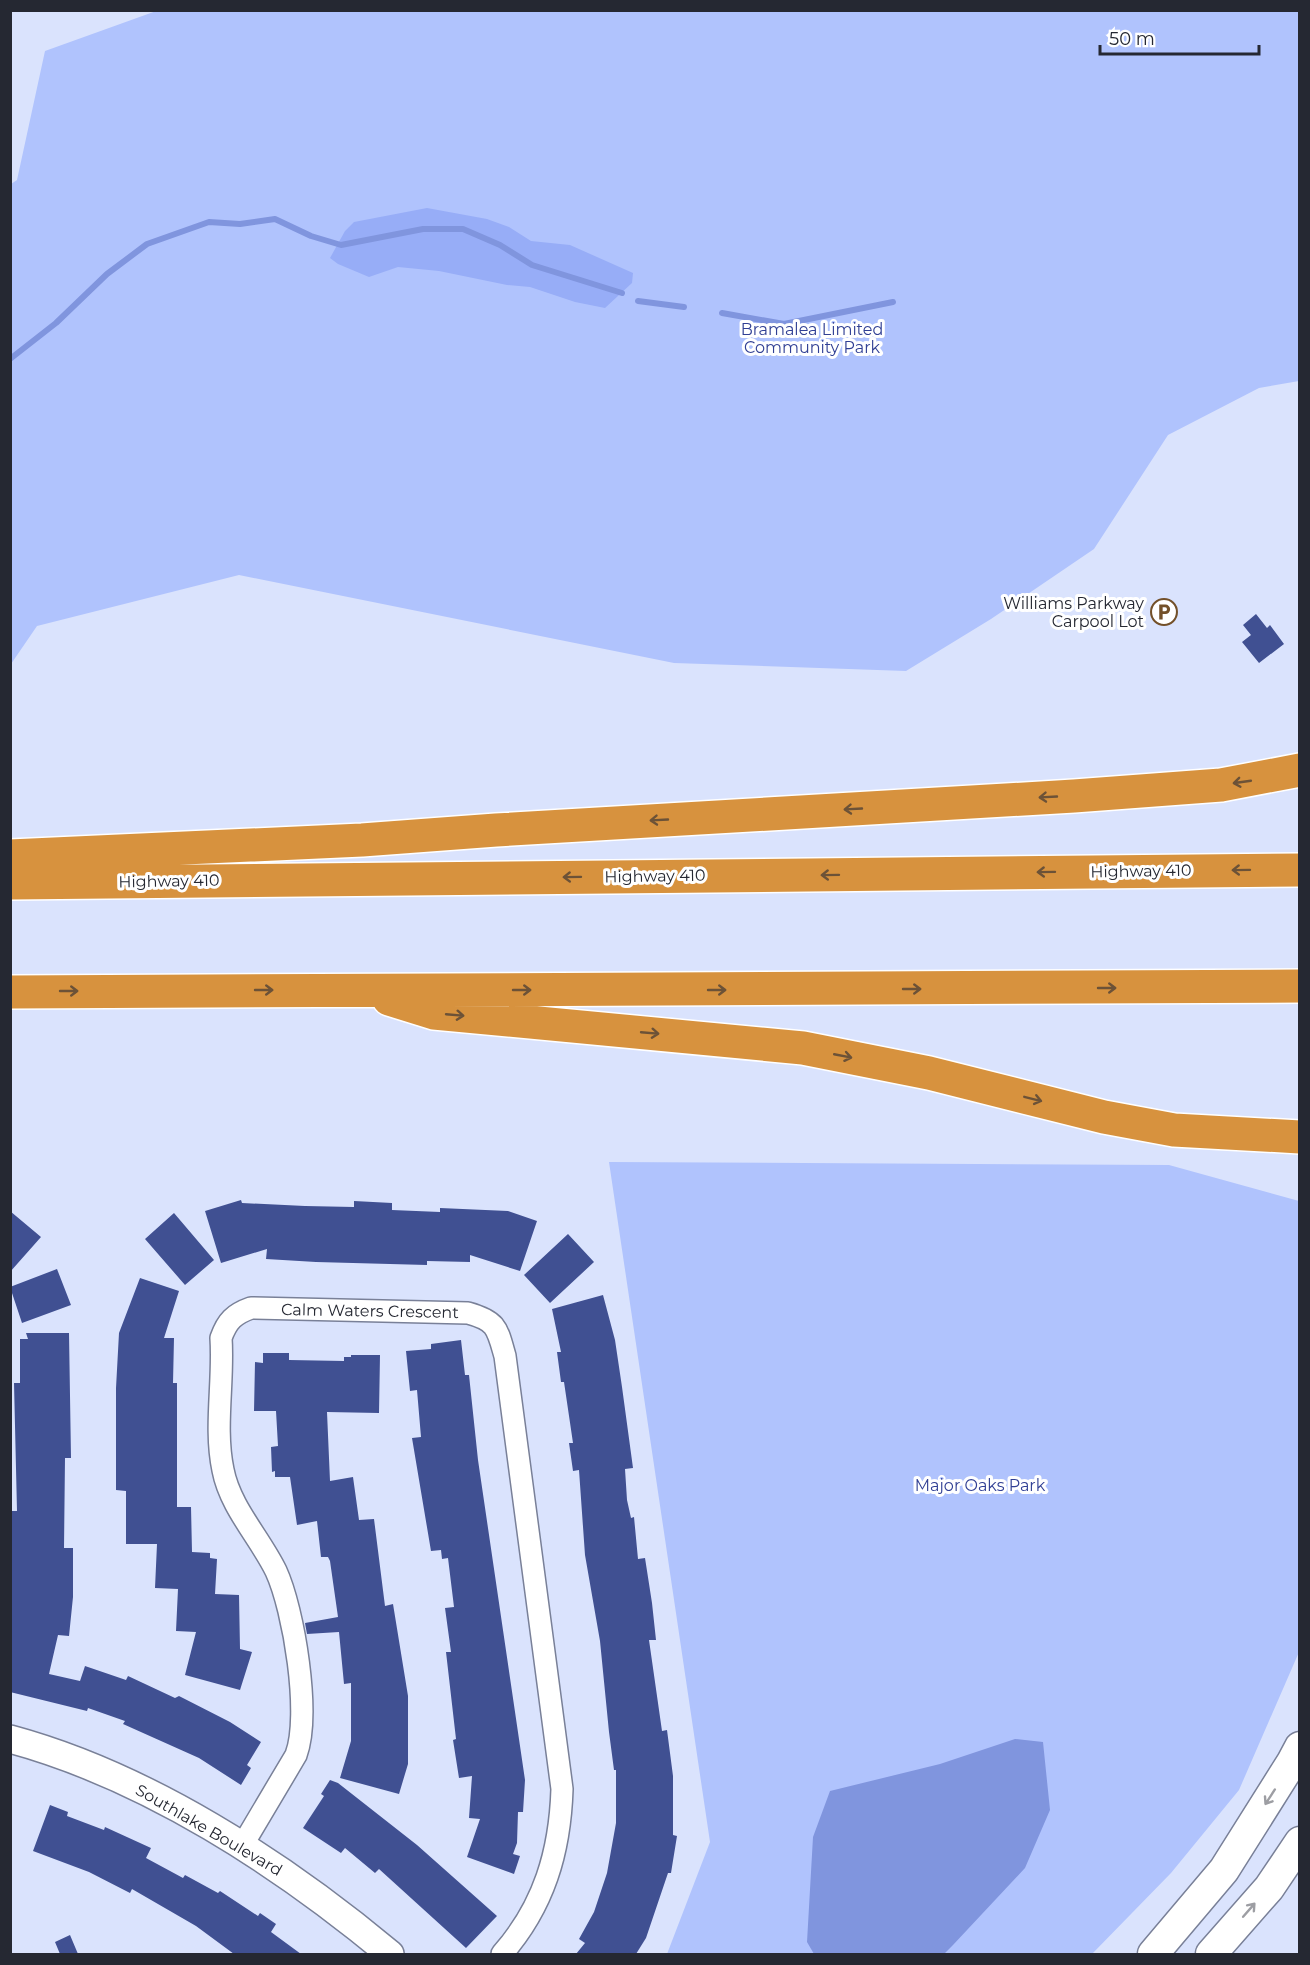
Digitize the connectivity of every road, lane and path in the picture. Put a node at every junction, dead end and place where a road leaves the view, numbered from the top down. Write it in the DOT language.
graph roads {
  1 [pos="1299,770"];
  2 [pos="10,856"];
  3 [pos="1299,870"];
  4 [pos="10,883"];
  5 [pos="1299,986"];
  6 [pos="359,989"];
  7 [pos="10,992"];
  8 [pos="1299,1137"];
  9 [pos="10,1739"];
  10 [pos="1299,1747"];
  11 [pos="1299,1842"];
  12 [pos="242,1846"];
  13 [pos="390,1954"];
  14 [pos="502,1954"];
  15 [pos="1153,1954"];
  16 [pos="1211,1954"];
  1 -- 2 [label="highway, one-way"];
  3 -- 4 [label="highway, Highway 410, one-way"];
  6 -- 5 [label="highway, one-way"];
  7 -- 6 [label="highway, one-way"];
  6 -- 8 [label="highway, one-way"];
  9 -- 12 [label="street, Southlake Boulevard"];
  10 -- 15 [label="main road, one-way"];
  16 -- 11 [label="main road, one-way"];
  12 -- 13 [label="street, Southlake Boulevard"];
  12 -- 14 [label="street, Calm Waters Crescent"];
}
